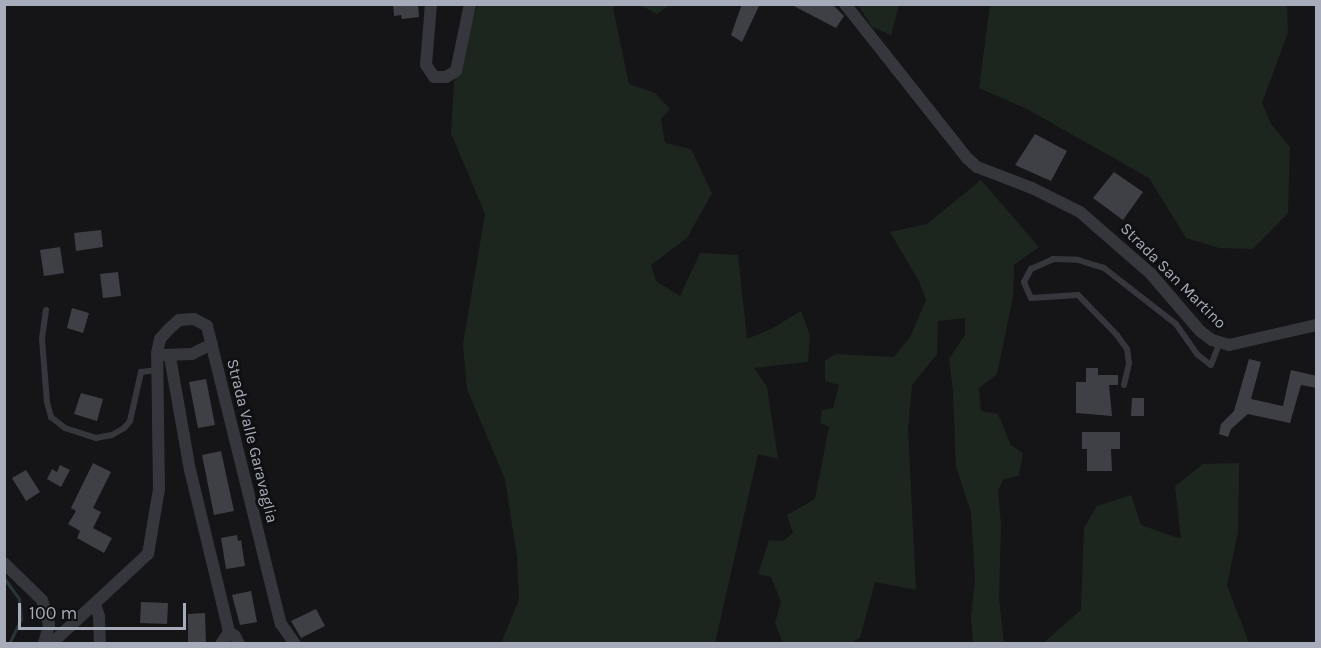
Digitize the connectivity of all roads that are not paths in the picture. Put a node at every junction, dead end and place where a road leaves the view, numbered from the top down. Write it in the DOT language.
graph roads {
  1 [pos="431,4"];
  2 [pos="470,4"];
  3 [pos="845,4"];
  4 [pos="46,310"];
  5 [pos="1317,325"];
  6 [pos="212,344"];
  7 [pos="1218,344"];
  8 [pos="157,353"];
  9 [pos="170,357"];
  10 [pos="157,369"];
  11 [pos="1124,385"];
  12 [pos="4,562"];
  13 [pos="95,604"];
  14 [pos="229,632"];
  15 [pos="44,644"];
  16 [pos="51,644"];
  17 [pos="100,644"];
  18 [pos="221,644"];
  19 [pos="239,644"];
  20 [pos="295,644"];
  1 -- 2 [label="street"];
  3 -- 7 [label="street, Strada San Martino"];
  4 -- 10 [label="lane"];
  5 -- 7 [label="street, Strada San Martino"];
  6 -- 8 [label="street, Strada Valle Garavaglia"];
  6 -- 9 [label="street"];
  6 -- 20 [label="street, Strada Valle Garavaglia"];
  7 -- 11 [label="lane"];
  8 -- 9 [label="street"];
  8 -- 10 [label="street, Strada Valle Garavaglia"];
  9 -- 14 [label="street"];
  10 -- 13 [label="street, Strada Valle Garavaglia"];
  12 -- 15 [label="street"];
  13 -- 16 [label="street, Strada Valle Garavaglia"];
  13 -- 17 [label="street"];
  14 -- 18 [label="street"];
  14 -- 19 [label="street"];
}
